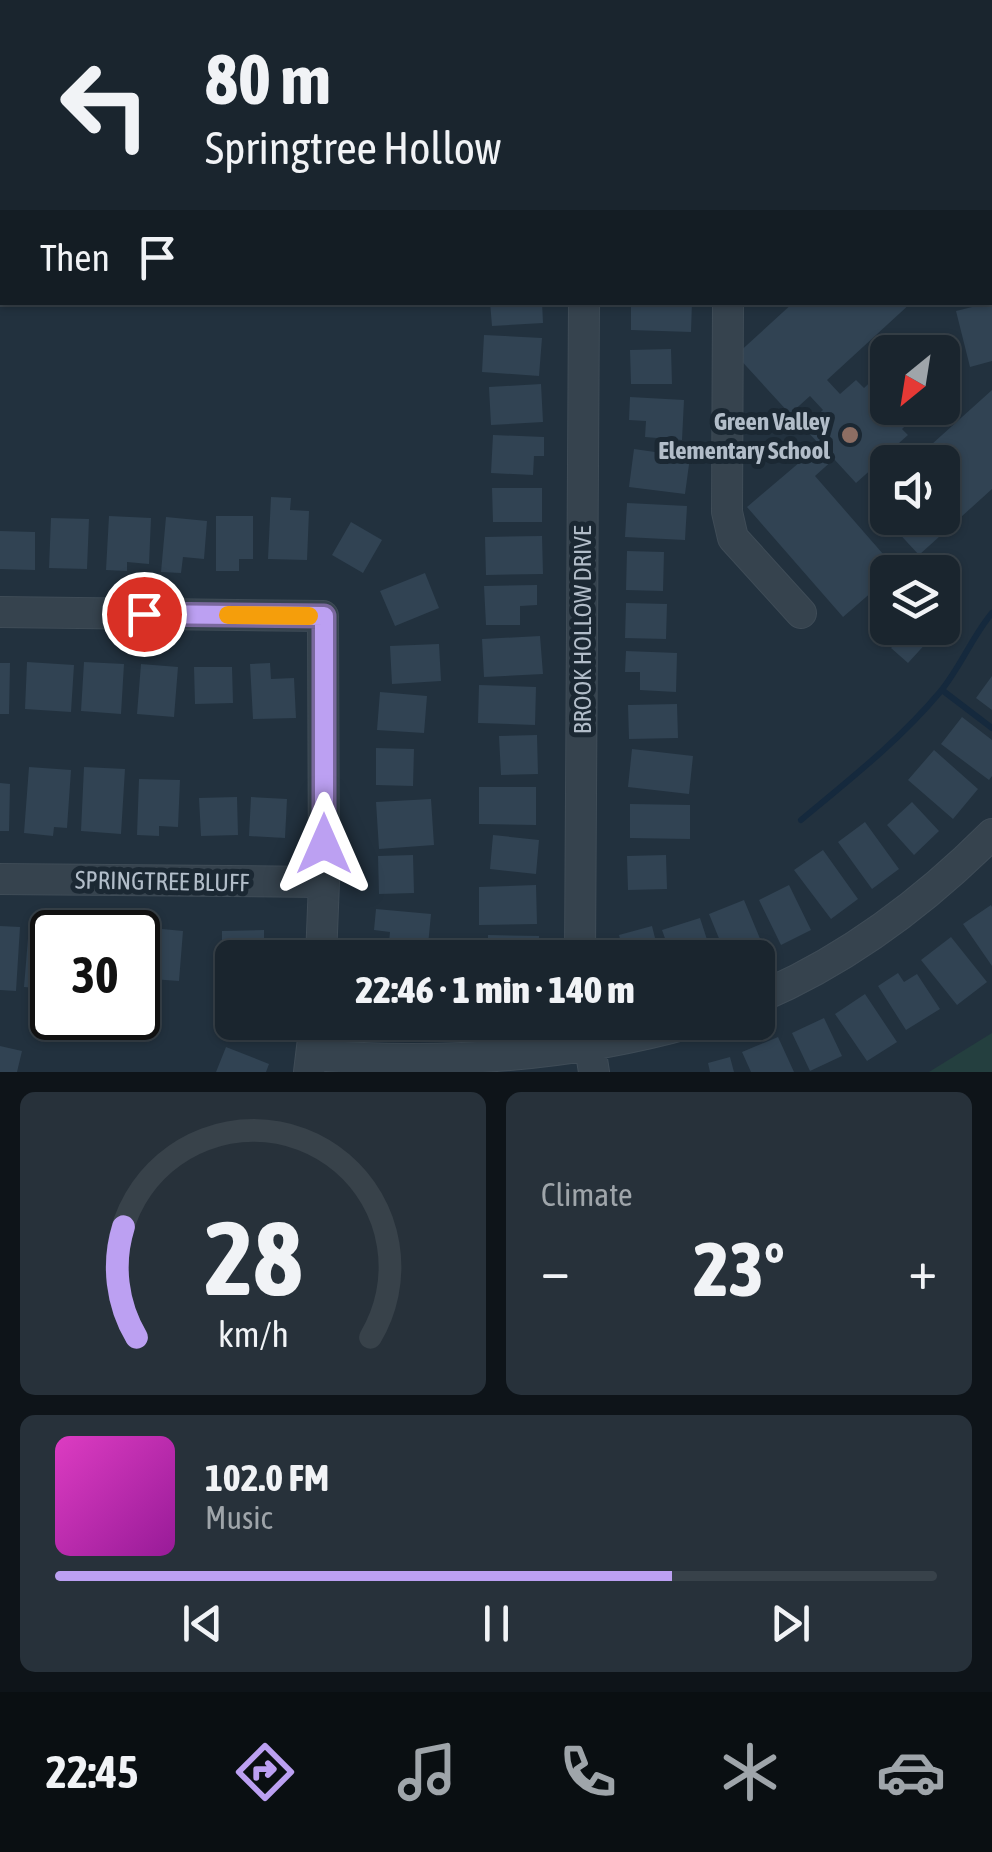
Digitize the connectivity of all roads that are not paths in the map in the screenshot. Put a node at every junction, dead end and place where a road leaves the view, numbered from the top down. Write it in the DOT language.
graph roads {
  1 [pos="584,305"];
  2 [pos="728,305"];
  3 [pos="0,612"];
  4 [pos="800,613"];
  5 [pos="992,834"];
  6 [pos="0,879"];
  7 [pos="324,882"];
  8 [pos="321,940"];
  9 [pos="580,940"];
  10 [pos="775,990"];
  11 [pos="619,1040"];
  12 [pos="590,1047"];
  13 [pos="310,1063"];
  1 -- 9 [label="street, BROOK HOLLOW DRIVE"];
  2 -- 4 [label="street"];
  3 -- 7 [label="street"];
  5 -- 10 [label="street"];
  6 -- 7 [label="street, SPRINGTREE BLUFF"];
  7 -- 8 [label="street"];
  11 -- 12 [label="street"];
  12 -- 13 [label="street"];
}
